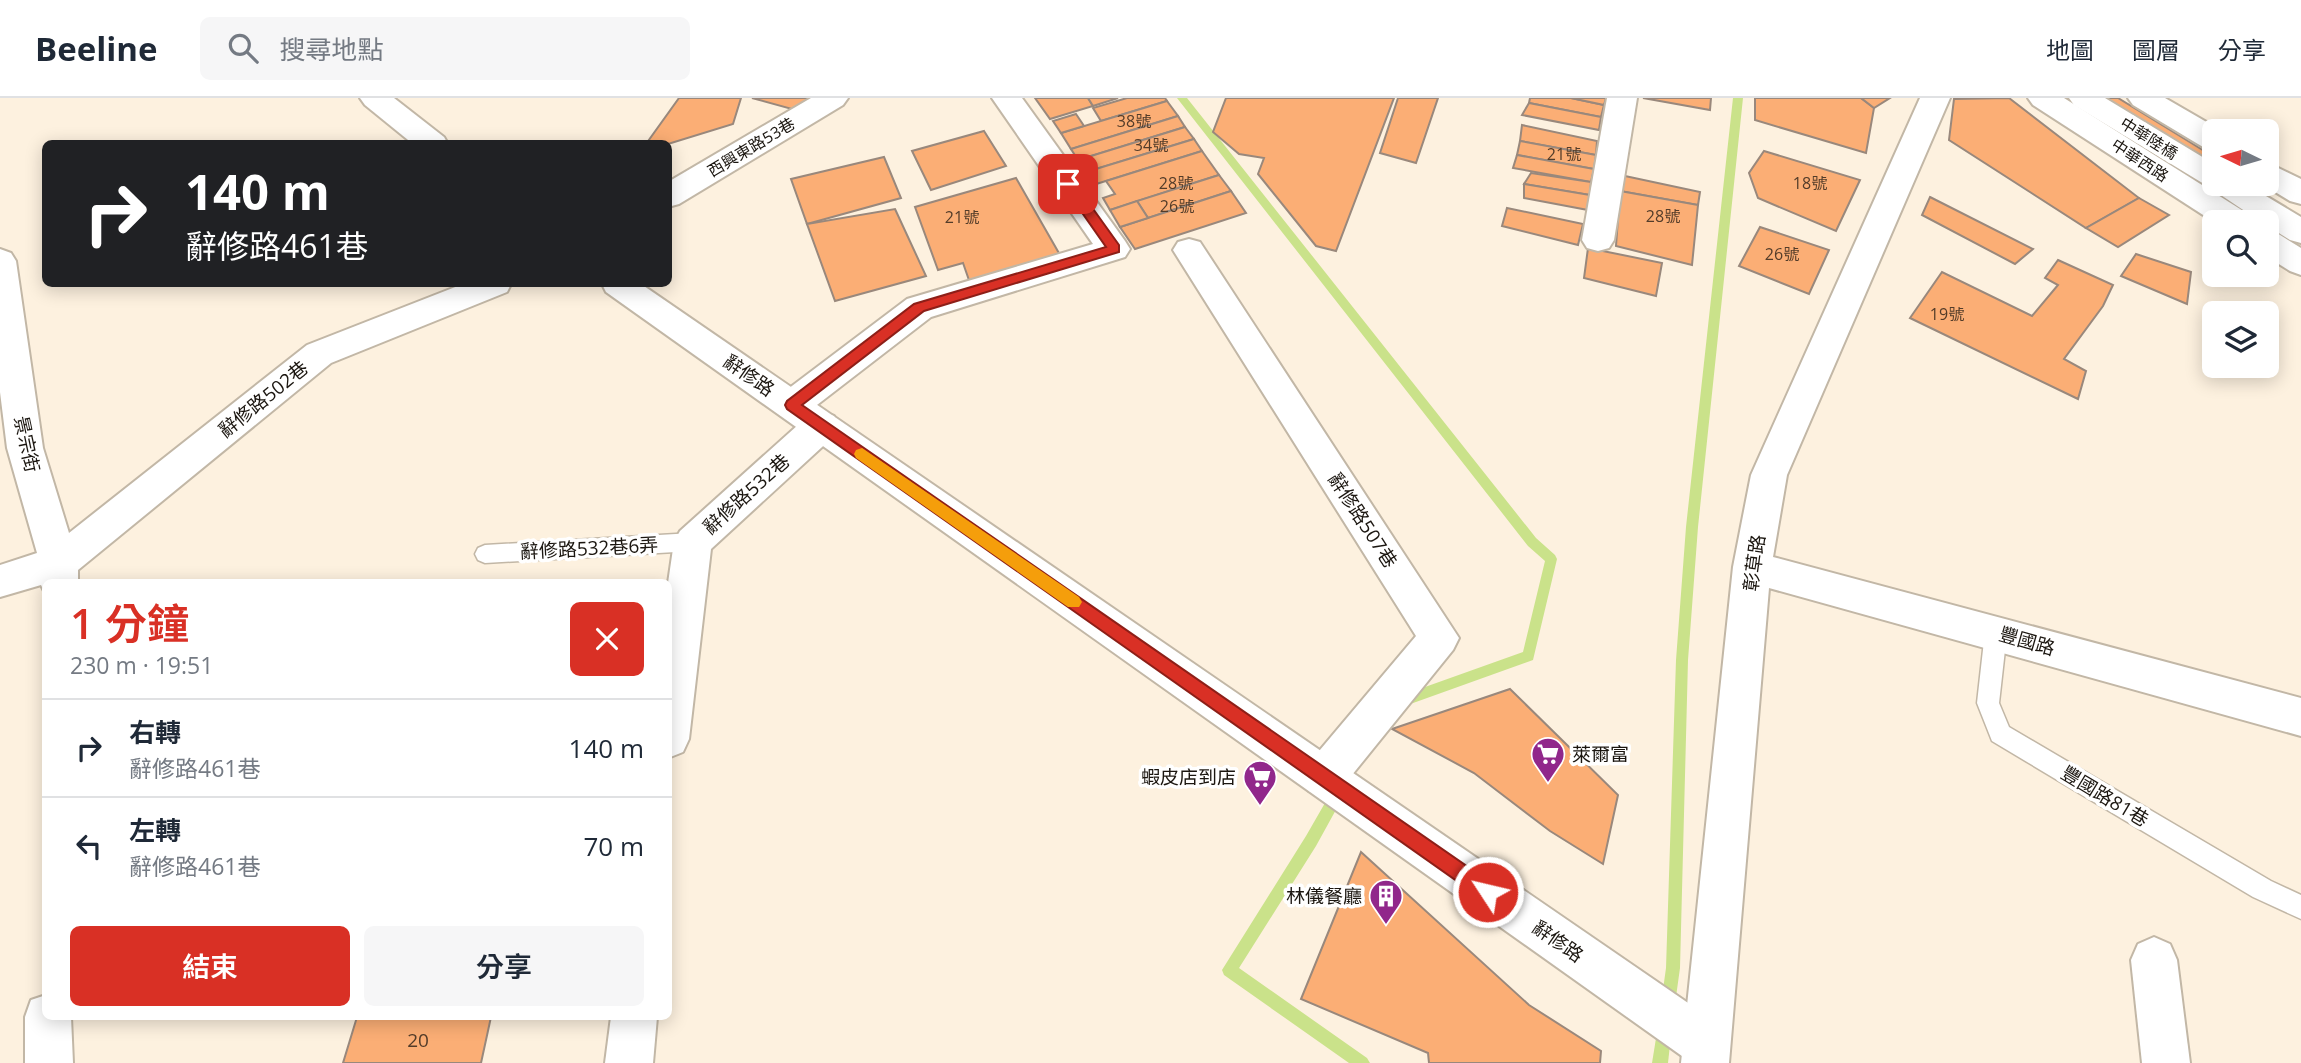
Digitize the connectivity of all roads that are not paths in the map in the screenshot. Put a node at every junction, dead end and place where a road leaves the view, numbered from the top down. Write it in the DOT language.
graph roads {
  1 [pos="374,98"];
  2 [pos="833,98"];
  3 [pos="1007,98"];
  4 [pos="1622,98"];
  5 [pos="1935,98"];
  6 [pos="2043,98"];
  7 [pos="2084,98"];
  8 [pos="2143,98"];
  9 [pos="2202,133"];
  10 [pos="428,140"];
  11 [pos="2202,171"];
  12 [pos="2279,180"];
  13 [pos="2301,193"];
  14 [pos="672,194"];
  15 [pos="2242,196"];
  16 [pos="2218,210"];
  17 [pos="2301,232"];
  18 [pos="1598,240"];
  19 [pos="2279,249"];
  20 [pos="1189,250"];
  21 [pos="0,261"];
  22 [pos="2301,263"];
  23 [pos="487,287"];
  24 [pos="622,287"];
  25 [pos="807,415"];
  26 [pos="692,542"];
  27 [pos="485,554"];
  28 [pos="1752,567"];
  29 [pos="59,573"];
  30 [pos="0,581"];
  31 [pos="1996,632"];
  32 [pos="672,705"];
  33 [pos="2301,718"];
  34 [pos="1335,784"];
  35 [pos="2301,907"];
  36 [pos="2154,960"];
  37 [pos="48,1020"];
  38 [pos="634,1020"];
  39 [pos="1683,1034"];
  40 [pos="49,1063"];
  41 [pos="629,1063"];
  42 [pos="2166,1063"];
  1 -- 10 [label="street"];
  2 -- 14 [label="street, 西興東路53巷"];
  3 -- 25 [label="street, 辭修路532巷"];
  4 -- 18 [label="street"];
  5 -- 28 [label="street, 彰草路"];
  6 -- 16 [label="street, 中華西路"];
  7 -- 11 [label="street, 中華陸橋"];
  8 -- 9 [label="street"];
  12 -- 13 [label="street"];
  15 -- 17 [label="street"];
  19 -- 22 [label="street"];
  20 -- 34 [label="street, 辭修路507巷"];
  21 -- 29 [label="street, 景宗街"];
  23 -- 29 [label="street, 辭修路502巷"];
  24 -- 25 [label="street, 辭修路"];
  25 -- 26 [label="street, 辭修路532巷"];
  25 -- 34 [label="street, 辭修路"];
  26 -- 27 [label="lane, 辭修路532巷6弄"];
  26 -- 32 [label="street, 辭修路532巷"];
  28 -- 31 [label="street, 豐國路"];
  28 -- 39 [label="street, 彰草路"];
  29 -- 30 [label="street"];
  31 -- 33 [label="street, 豐國路"];
  31 -- 35 [label="lane, 豐國路81巷"];
  34 -- 39 [label="street, 辭修路"];
  36 -- 42 [label="street"];
  37 -- 40 [label="street"];
  38 -- 41 [label="street"];
}
